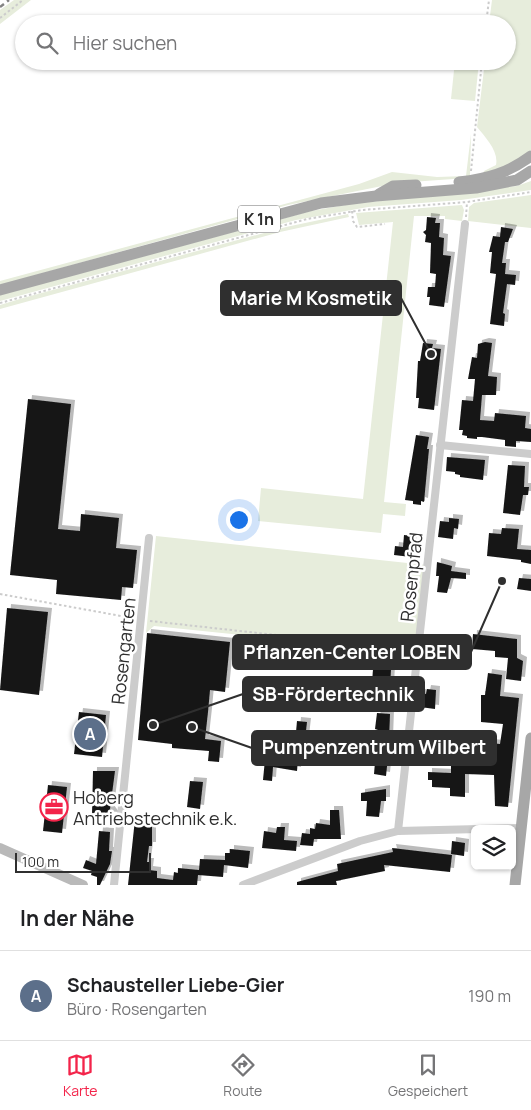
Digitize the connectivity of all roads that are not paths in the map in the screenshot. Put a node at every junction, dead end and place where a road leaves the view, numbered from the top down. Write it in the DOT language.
graph roads {
  1 [pos="531,156"];
  2 [pos="528,176"];
  3 [pos="376,196"];
  4 [pos="465,224"];
  5 [pos="0,290"];
  6 [pos="440,445"];
  7 [pos="531,454"];
  8 [pos="149,538"];
  9 [pos="531,738"];
  10 [pos="525,820"];
  11 [pos="398,831"];
  12 [pos="0,848"];
  13 [pos="83,885"];
  14 [pos="114,885"];
  15 [pos="243,885"];
  16 [pos="515,885"];
  1 -- 3 [label="main road, K 1n"];
  2 -- 3 [label="main road, K 1n"];
  3 -- 5 [label="main road, K 1n"];
  4 -- 6 [label="street, Rosenpfad"];
  6 -- 7 [label="street"];
  6 -- 11 [label="street, Rosenpfad"];
  8 -- 14 [label="street, Rosengarten"];
  9 -- 10 [label="main road"];
  10 -- 11 [label="street"];
  10 -- 16 [label="main road"];
  11 -- 15 [label="street"];
  12 -- 13 [label="street"];
}
